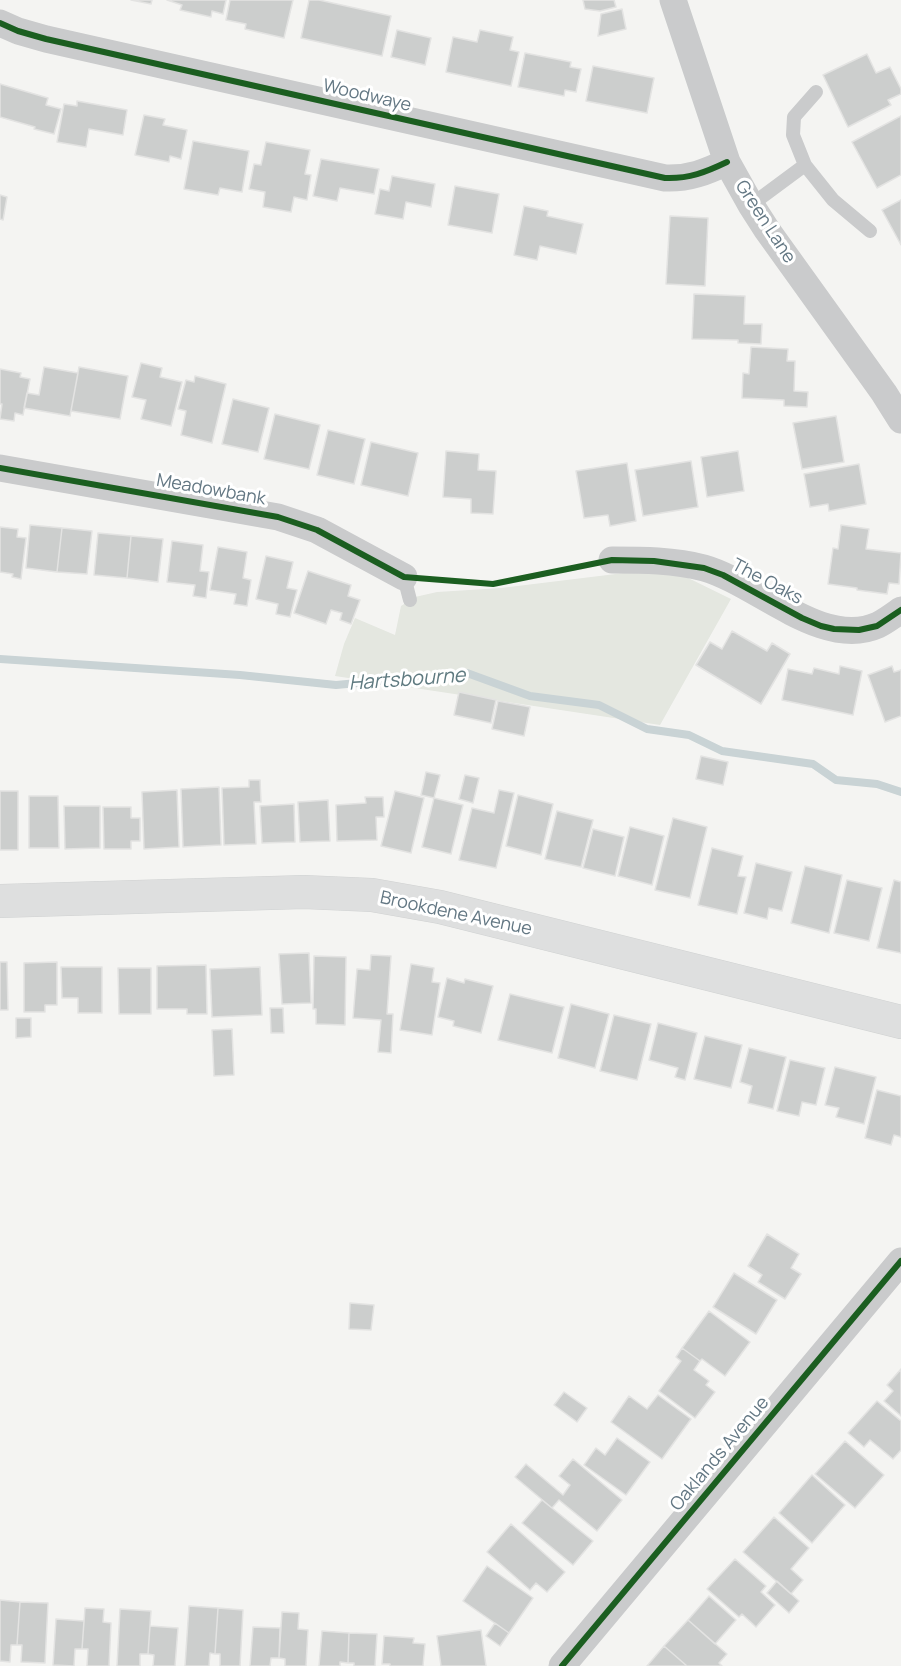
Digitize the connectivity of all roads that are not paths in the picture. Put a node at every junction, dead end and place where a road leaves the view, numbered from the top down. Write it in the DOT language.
graph roads {
  1 [pos="673,0"];
  2 [pos="0,23"];
  3 [pos="816,92"];
  4 [pos="728,162"];
  5 [pos="805,165"];
  6 [pos="751,204"];
  7 [pos="870,231"];
  8 [pos="901,420"];
  9 [pos="0,468"];
  10 [pos="612,560"];
  11 [pos="407,588"];
  12 [pos="901,610"];
  13 [pos="0,901"];
  14 [pos="901,1022"];
  15 [pos="901,1261"];
  16 [pos="562,1666"];
  1 -- 4 [label="street, Green Lane"];
  2 -- 4 [label="street, Woodwaye"];
  3 -- 5 [label="lane"];
  4 -- 6 [label="street, Green Lane"];
  5 -- 6 [label="lane"];
  5 -- 7 [label="lane"];
  6 -- 8 [label="street, Green Lane"];
  9 -- 11 [label="street, Meadowbank"];
  10 -- 12 [label="street, The Oaks"];
  13 -- 14 [label="main road, Brookdene Avenue"];
  15 -- 16 [label="street, Oaklands Avenue"];
}
